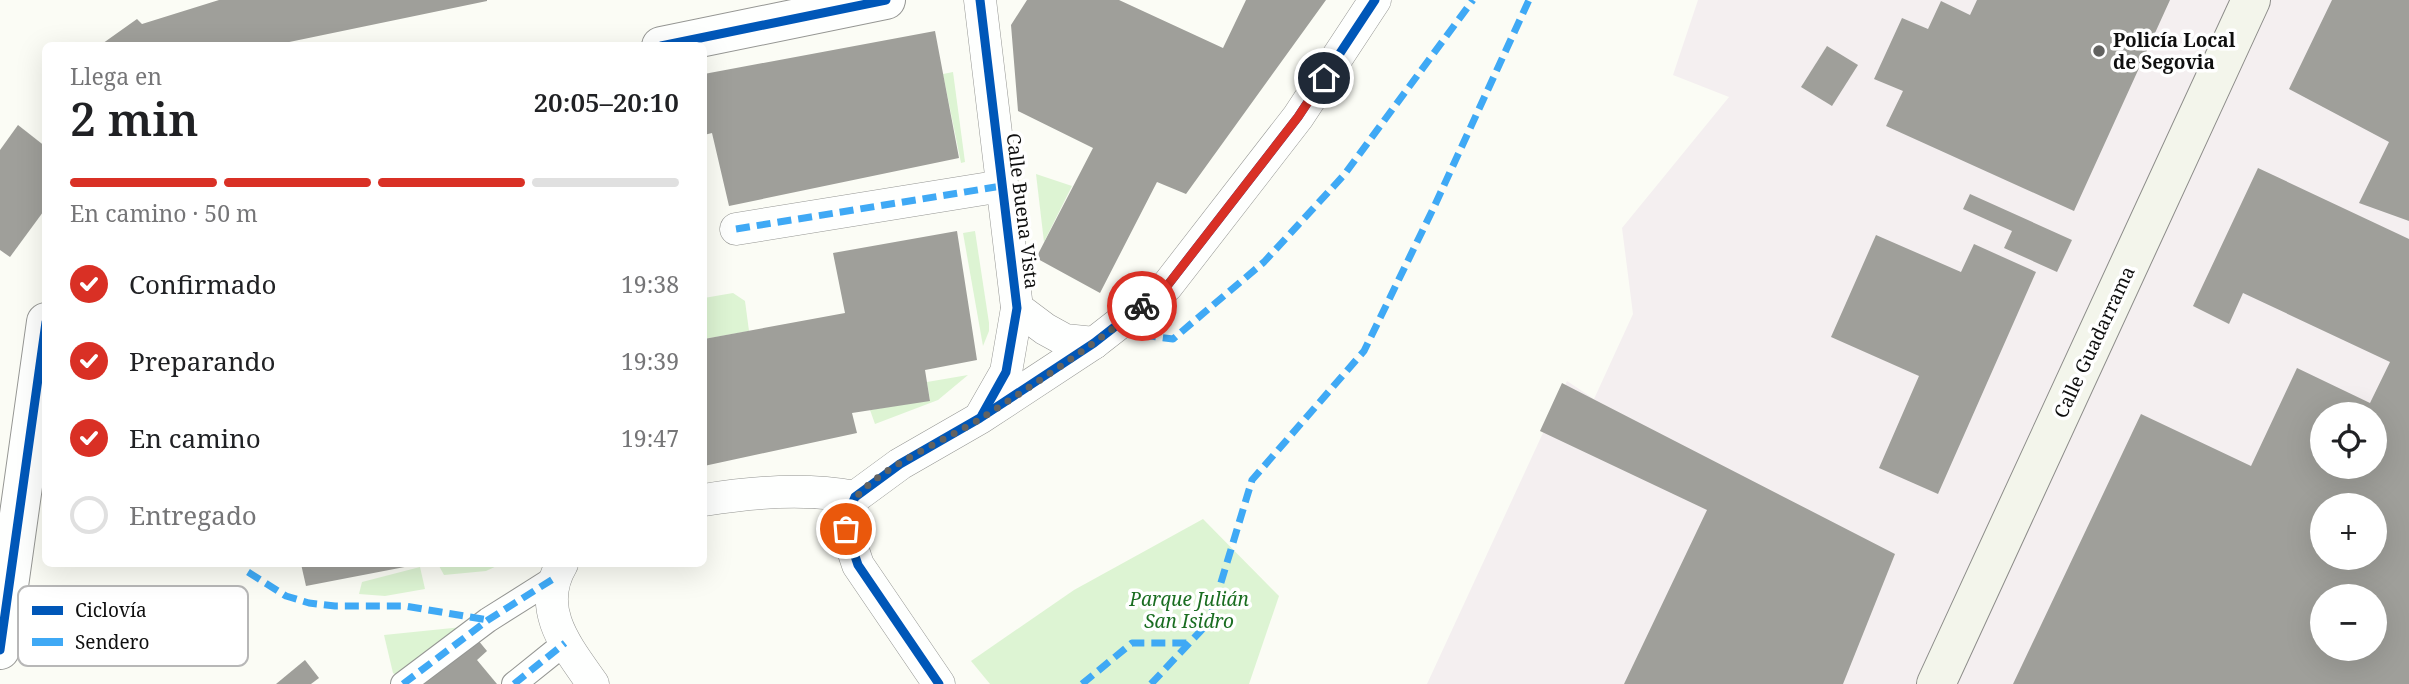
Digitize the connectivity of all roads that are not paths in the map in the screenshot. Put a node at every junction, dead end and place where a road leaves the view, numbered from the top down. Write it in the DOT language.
graph roads {
  1 [pos="886,0"];
  2 [pos="980,0"];
  3 [pos="1374,0"];
  4 [pos="2251,0"];
  5 [pos="814,7"];
  6 [pos="677,42"];
  7 [pos="1002,186"];
  8 [pos="736,229"];
  9 [pos="1017,308"];
  10 [pos="1094,343"];
  11 [pos="42,351"];
  12 [pos="980,418"];
  13 [pos="855,497"];
  14 [pos="707,500"];
  15 [pos="558,571"];
  16 [pos="565,643"];
  17 [pos="0,650"];
  18 [pos="403,684"];
  19 [pos="514,684"];
  20 [pos="593,684"];
  21 [pos="939,684"];
  22 [pos="1936,684"];
  1 -- 5 [label="street"];
  2 -- 7 [label="street, Calle Buena Vista"];
  3 -- 10 [label="street"];
  4 -- 22 [label="main road, Calle Guadarrama"];
  5 -- 6 [label="street"];
  7 -- 8 [label="street, Calle Buena Vista"];
  7 -- 9 [label="street, Calle Buena Vista"];
  9 -- 10 [label="street, Calle Buena Vista"];
  9 -- 12 [label="street, Calle Buena Vista"];
  10 -- 12 [label="street"];
  11 -- 17 [label="street"];
  12 -- 13 [label="street"];
  13 -- 14 [label="street"];
  13 -- 21 [label="street"];
  15 -- 16 [label="street"];
  15 -- 18 [label="street"];
  16 -- 19 [label="street"];
  16 -- 20 [label="street"];
}
